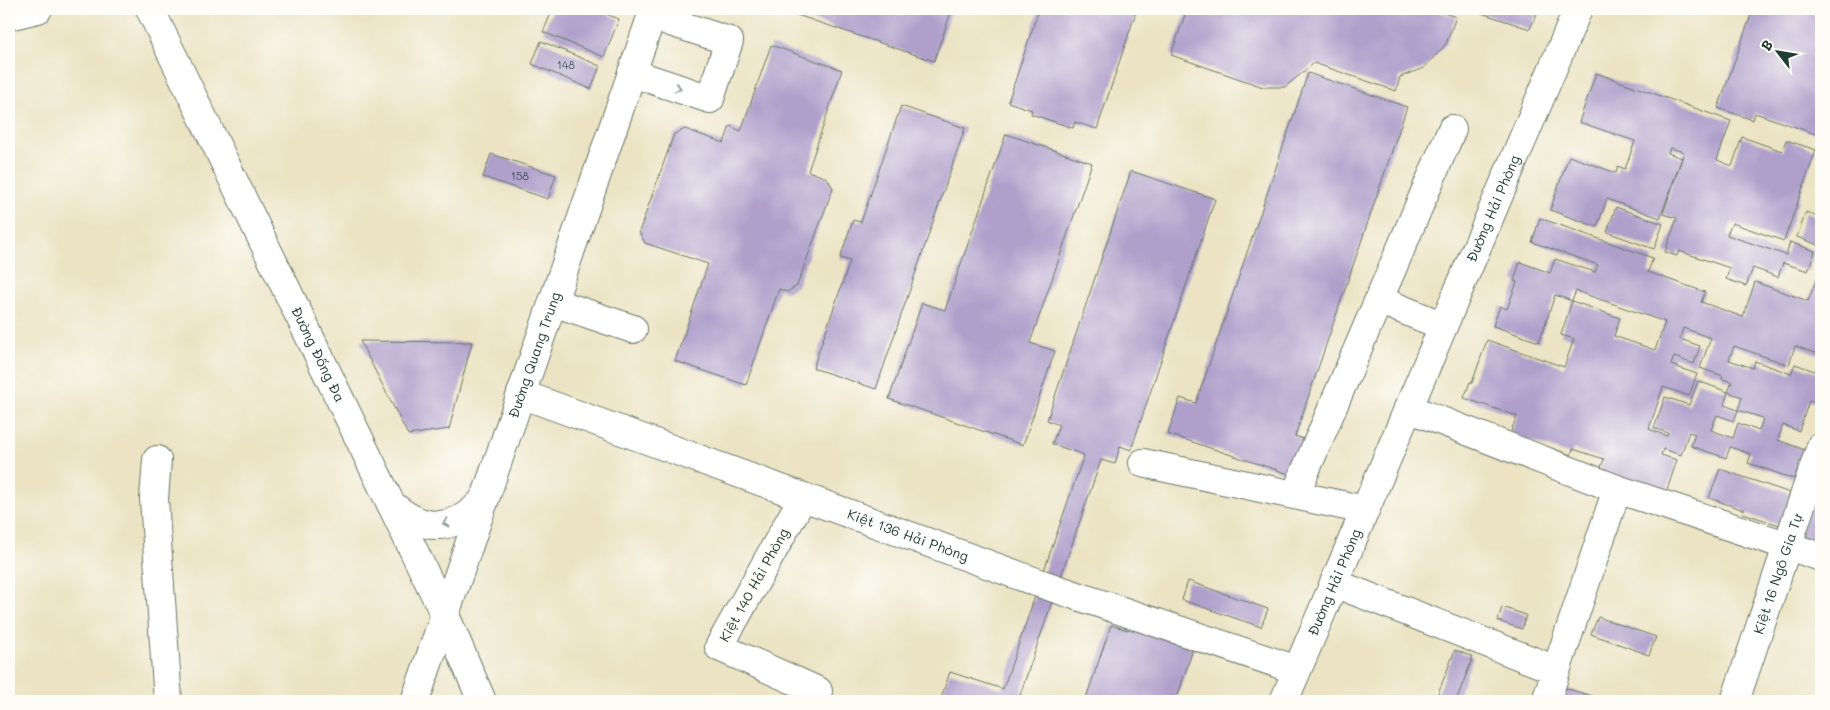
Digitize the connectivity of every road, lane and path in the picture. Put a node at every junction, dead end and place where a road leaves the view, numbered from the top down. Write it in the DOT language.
graph roads {
  1 [pos="38,9"];
  2 [pos="150,9"];
  3 [pos="1578,9"];
  4 [pos="653,12"];
  5 [pos="9,16"];
  6 [pos="632,73"];
  7 [pos="1452,129"];
  8 [pos="1379,300"];
  9 [pos="553,302"];
  10 [pos="1443,326"];
  11 [pos="633,329"];
  12 [pos="521,394"];
  13 [pos="1408,408"];
  14 [pos="1821,446"];
  15 [pos="157,460"];
  16 [pos="1142,463"];
  17 [pos="1616,489"];
  18 [pos="1295,495"];
  19 [pos="486,497"];
  20 [pos="803,497"];
  21 [pos="391,504"];
  22 [pos="1365,510"];
  23 [pos="1788,545"];
  24 [pos="1821,557"];
  25 [pos="1334,583"];
  26 [pos="445,615"];
  27 [pos="1297,670"];
  28 [pos="1556,670"];
  29 [pos="168,701"];
  30 [pos="415,701"];
  31 [pos="482,701"];
  32 [pos="815,701"];
  33 [pos="1284,701"];
  34 [pos="1546,701"];
  35 [pos="1734,701"];
  1 -- 5 [label="street"];
  2 -- 21 [label="street, Đường Đống Đa"];
  3 -- 10 [label="street, Đường Hải Phòng"];
  4 -- 6 [label="street, Đường Quang Trung"];
  6 -- 4 [label="street, one-way"];
  6 -- 9 [label="street, Đường Quang Trung"];
  7 -- 8 [label="street"];
  8 -- 10 [label="street"];
  8 -- 18 [label="street"];
  9 -- 11 [label="street"];
  9 -- 12 [label="street, Đường Quang Trung"];
  10 -- 13 [label="street, Đường Hải Phòng"];
  12 -- 19 [label="street, Đường Quang Trung"];
  12 -- 20 [label="street, Kiệt 136 Hải Phòng"];
  13 -- 17 [label="street"];
  13 -- 22 [label="street, Đường Hải Phòng"];
  14 -- 23 [label="street, Kiệt 16 Ngô Gia Tự"];
  15 -- 29 [label="street"];
  16 -- 18 [label="street"];
  17 -- 23 [label="street"];
  17 -- 28 [label="street"];
  18 -- 22 [label="street"];
  19 -- 21 [label="street, one-way"];
  19 -- 26 [label="street, Đường Quang Trung"];
  20 -- 27 [label="street, Kiệt 136 Hải Phòng"];
  20 -- 32 [label="street, Kiệt 140 Hải Phòng"];
  21 -- 26 [label="street, Đường Đống Đa"];
  22 -- 25 [label="street, Đường Hải Phòng"];
  23 -- 24 [label="street"];
  23 -- 35 [label="street, Kiệt 16 Ngô Gia Tự"];
  25 -- 27 [label="street, Đường Hải Phòng"];
  25 -- 28 [label="street"];
  26 -- 30 [label="street, Đường Quang Trung"];
  26 -- 31 [label="street, Đường Đống Đa"];
  27 -- 33 [label="street, Đường Hải Phòng"];
  28 -- 34 [label="street"];
}
